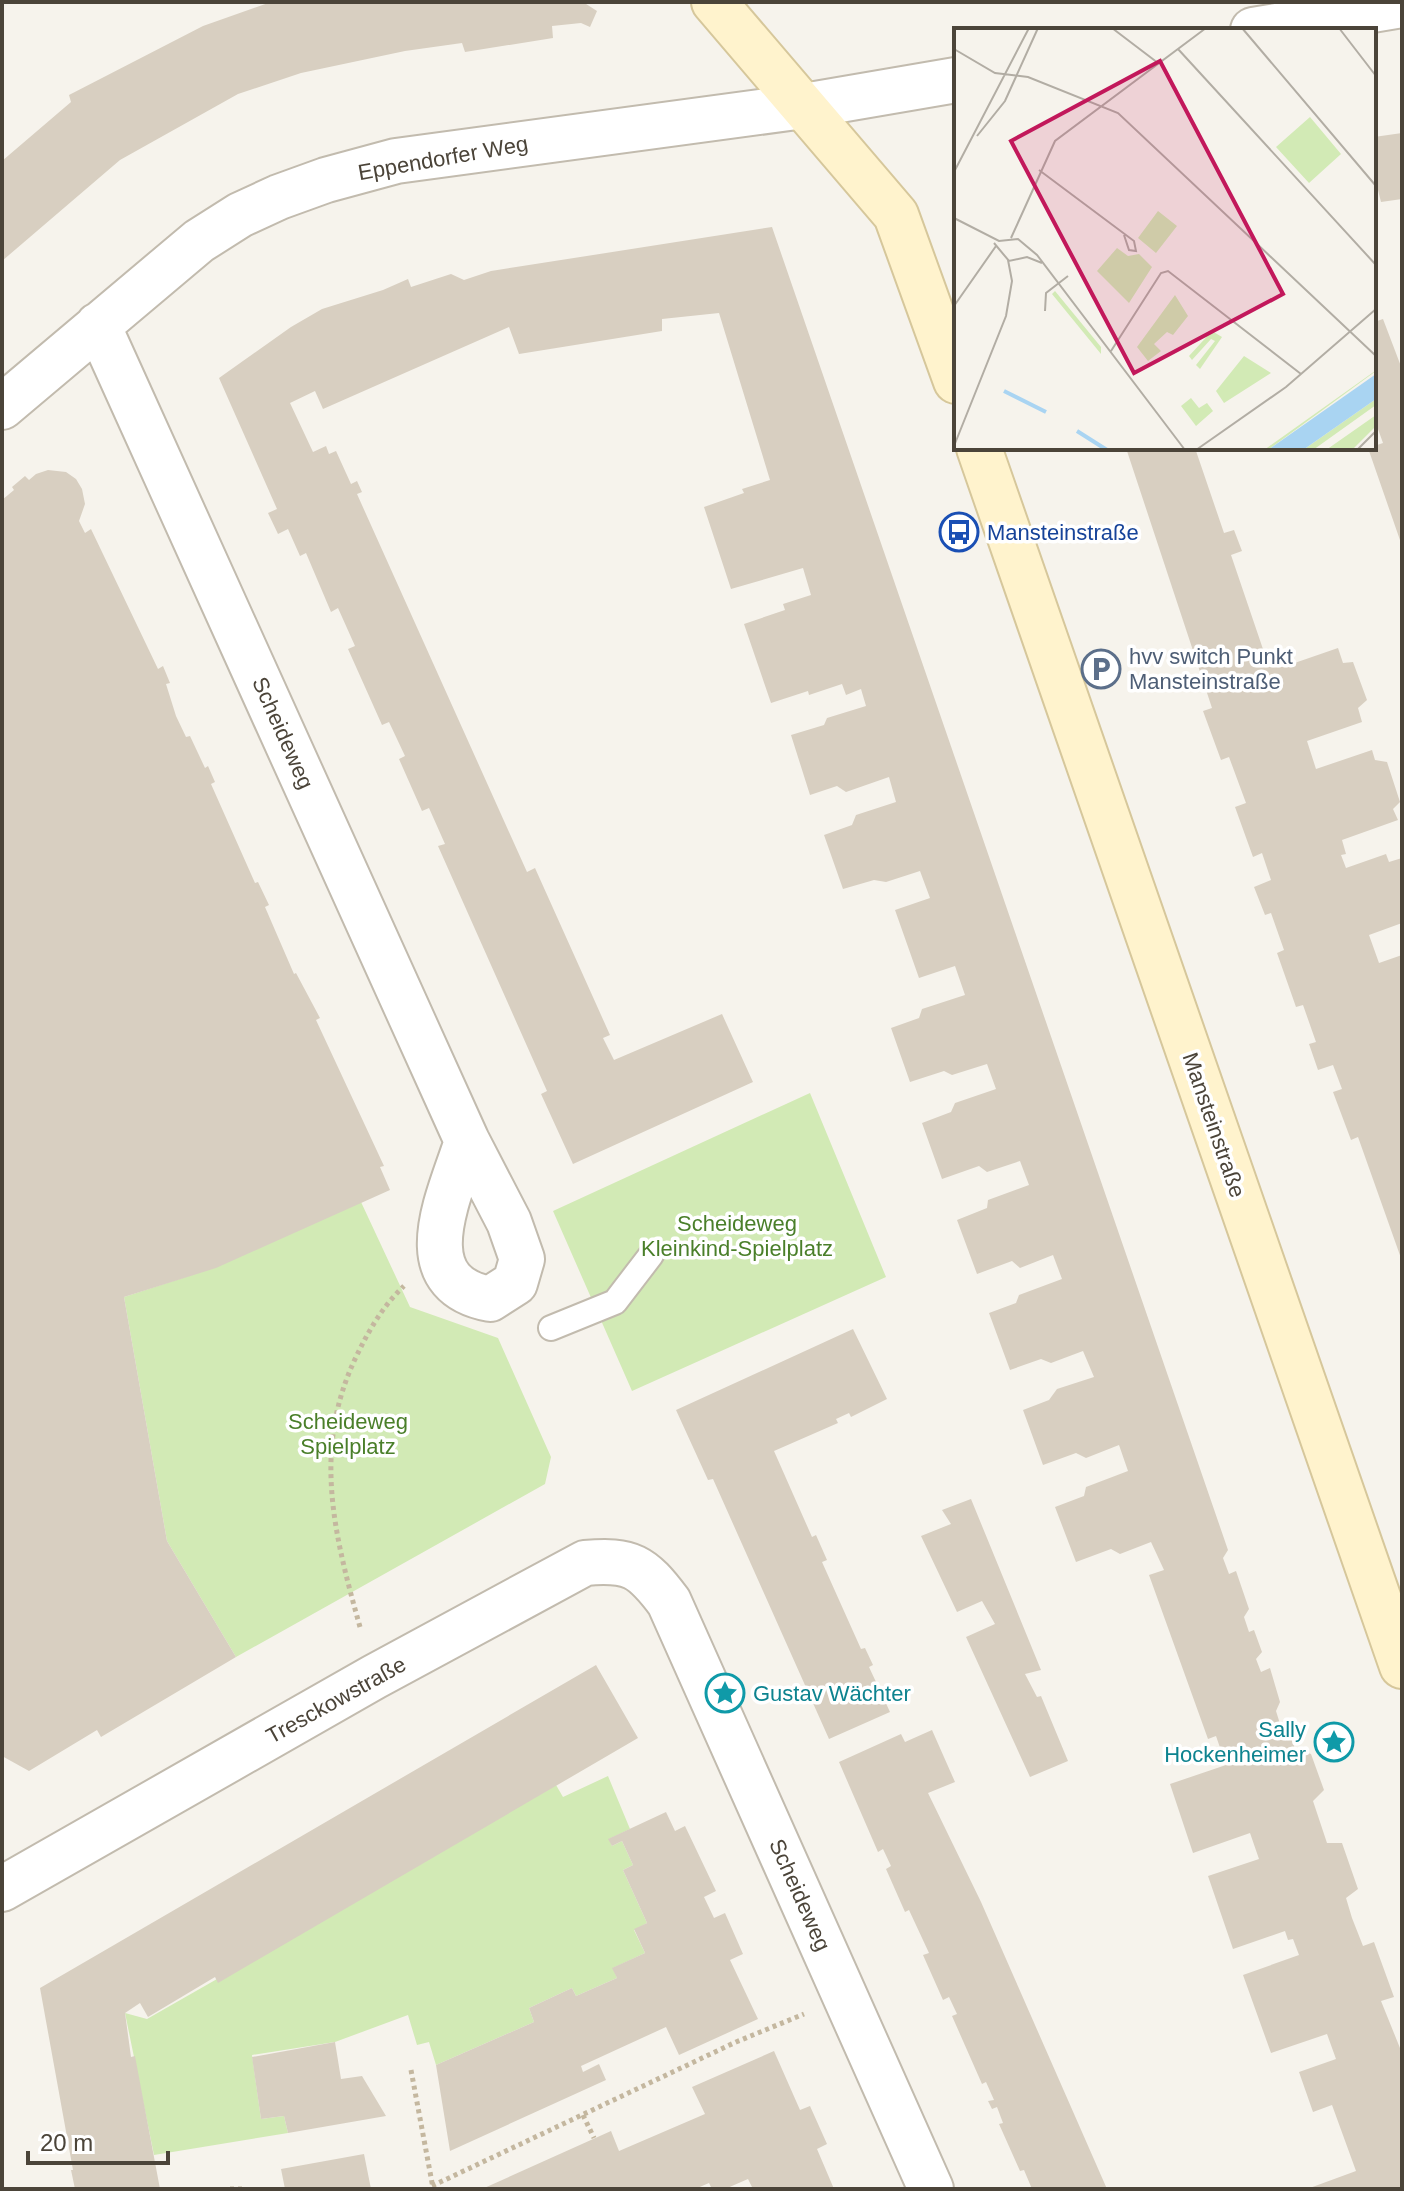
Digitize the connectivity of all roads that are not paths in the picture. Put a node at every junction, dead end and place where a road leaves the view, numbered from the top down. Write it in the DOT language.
graph roads {
  1 [pos="714,2"];
  2 [pos="1388,5"];
  3 [pos="1264,28"];
  4 [pos="954,80"];
  5 [pos="804,106"];
  6 [pos="98,325"];
  7 [pos="954,375"];
  8 [pos="2,407"];
  9 [pos="980,450"];
  10 [pos="467,1141"];
  11 [pos="651,1255"];
  12 [pos="551,1328"];
  13 [pos="669,1602"];
  14 [pos="1402,1666"];
  15 [pos="2,1889"];
  16 [pos="931,2189"];
  1 -- 5 [label="street"];
  2 -- 3 [label="street"];
  4 -- 5 [label="street, Eppendorfer Weg"];
  5 -- 6 [label="street, Eppendorfer Weg"];
  5 -- 7 [label="street"];
  6 -- 8 [label="street, Eppendorfer Weg"];
  6 -- 10 [label="street, Scheideweg"];
  9 -- 14 [label="street, Mansteinstraße"];
  11 -- 12 [label="lane"];
  13 -- 15 [label="street, Tresckowstraße"];
  13 -- 16 [label="street, Scheideweg"];
}
